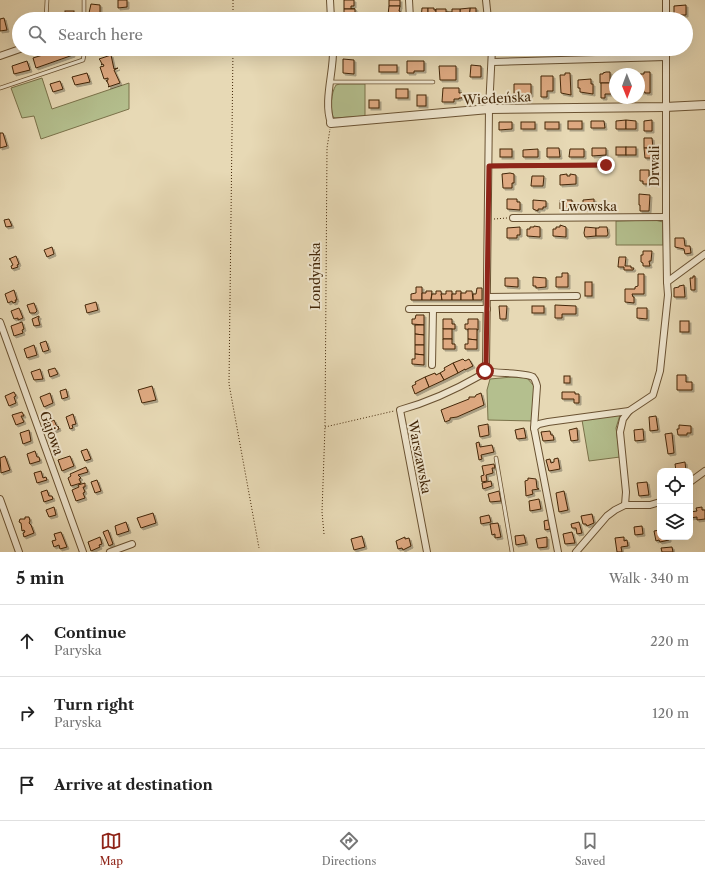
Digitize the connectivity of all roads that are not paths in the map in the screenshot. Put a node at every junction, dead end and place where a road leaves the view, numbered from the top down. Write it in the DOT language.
graph roads {
  1 [pos="47,0"];
  2 [pos="84,0"];
  3 [pos="330,0"];
  4 [pos="409,0"];
  5 [pos="486,0"];
  6 [pos="666,0"];
  7 [pos="46,12"];
  8 [pos="84,12"];
  9 [pos="331,12"];
  10 [pos="410,12"];
  11 [pos="487,12"];
  12 [pos="666,12"];
  13 [pos="12,52"];
  14 [pos="0,56"];
  15 [pos="84,56"];
  16 [pos="334,56"];
  17 [pos="492,56"];
  18 [pos="666,57"];
  19 [pos="492,62"];
  20 [pos="331,82"];
  21 [pos="432,82"];
  22 [pos="0,88"];
  23 [pos="705,105"];
  24 [pos="665,107"];
  25 [pos="490,109"];
  26 [pos="331,123"];
  27 [pos="606,165"];
  28 [pos="489,166"];
  29 [pos="666,217"];
  30 [pos="513,218"];
  31 [pos="705,254"];
  32 [pos="667,282"];
  33 [pos="577,296"];
  34 [pos="487,297"];
  35 [pos="409,309"];
  36 [pos="433,309"];
  37 [pos="487,309"];
  38 [pos="0,322"];
  39 [pos="432,365"];
  40 [pos="485,371"];
  41 [pos="629,411"];
  42 [pos="534,428"];
  43 [pos="496,458"];
  44 [pos="705,472"];
  45 [pos="693,480"];
  46 [pos="0,499"];
  47 [pos="657,503"];
  48 [pos="625,505"];
  49 [pos="132,544"];
  50 [pos="19,552"];
  51 [pos="83,552"];
  52 [pos="110,552"];
  53 [pos="428,552"];
  54 [pos="512,552"];
  55 [pos="558,552"];
  56 [pos="576,552"];
  1 -- 7 [label="lane"];
  2 -- 8 [label="lane"];
  3 -- 9 [label="street"];
  4 -- 10 [label="street"];
  5 -- 11 [label="street"];
  6 -- 12 [label="street"];
  13 -- 14 [label="street"];
  15 -- 22 [label="lane"];
  16 -- 20 [label="street"];
  17 -- 19 [label="street"];
  18 -- 19 [label="street"];
  18 -- 24 [label="street, Drwali"];
  19 -- 25 [label="street"];
  20 -- 21 [label="lane"];
  20 -- 26 [label="street"];
  23 -- 24 [label="street, Wiedeńska"];
  24 -- 25 [label="street, Wiedeńska"];
  24 -- 29 [label="street, Drwali"];
  25 -- 26 [label="street, Wiedeńska"];
  25 -- 28 [label="street"];
  27 -- 28 [label="lane"];
  28 -- 34 [label="street"];
  29 -- 30 [label="street, Lwowska"];
  29 -- 32 [label="street, Drwali"];
  31 -- 32 [label="street"];
  32 -- 41 [label="street, Drwali"];
  33 -- 34 [label="street"];
  34 -- 37 [label="street"];
  35 -- 36 [label="street"];
  36 -- 37 [label="street"];
  36 -- 39 [label="street"];
  37 -- 40 [label="street"];
  38 -- 51 [label="street, Gajowa"];
  40 -- 42 [label="street"];
  40 -- 53 [label="street, Warszawska"];
  41 -- 42 [label="street"];
  41 -- 48 [label="street"];
  42 -- 55 [label="street"];
  43 -- 54 [label="lane"];
  44 -- 45 [label="street"];
  46 -- 50 [label="street"];
  47 -- 48 [label="street"];
  48 -- 56 [label="street"];
  49 -- 52 [label="street"];
}
